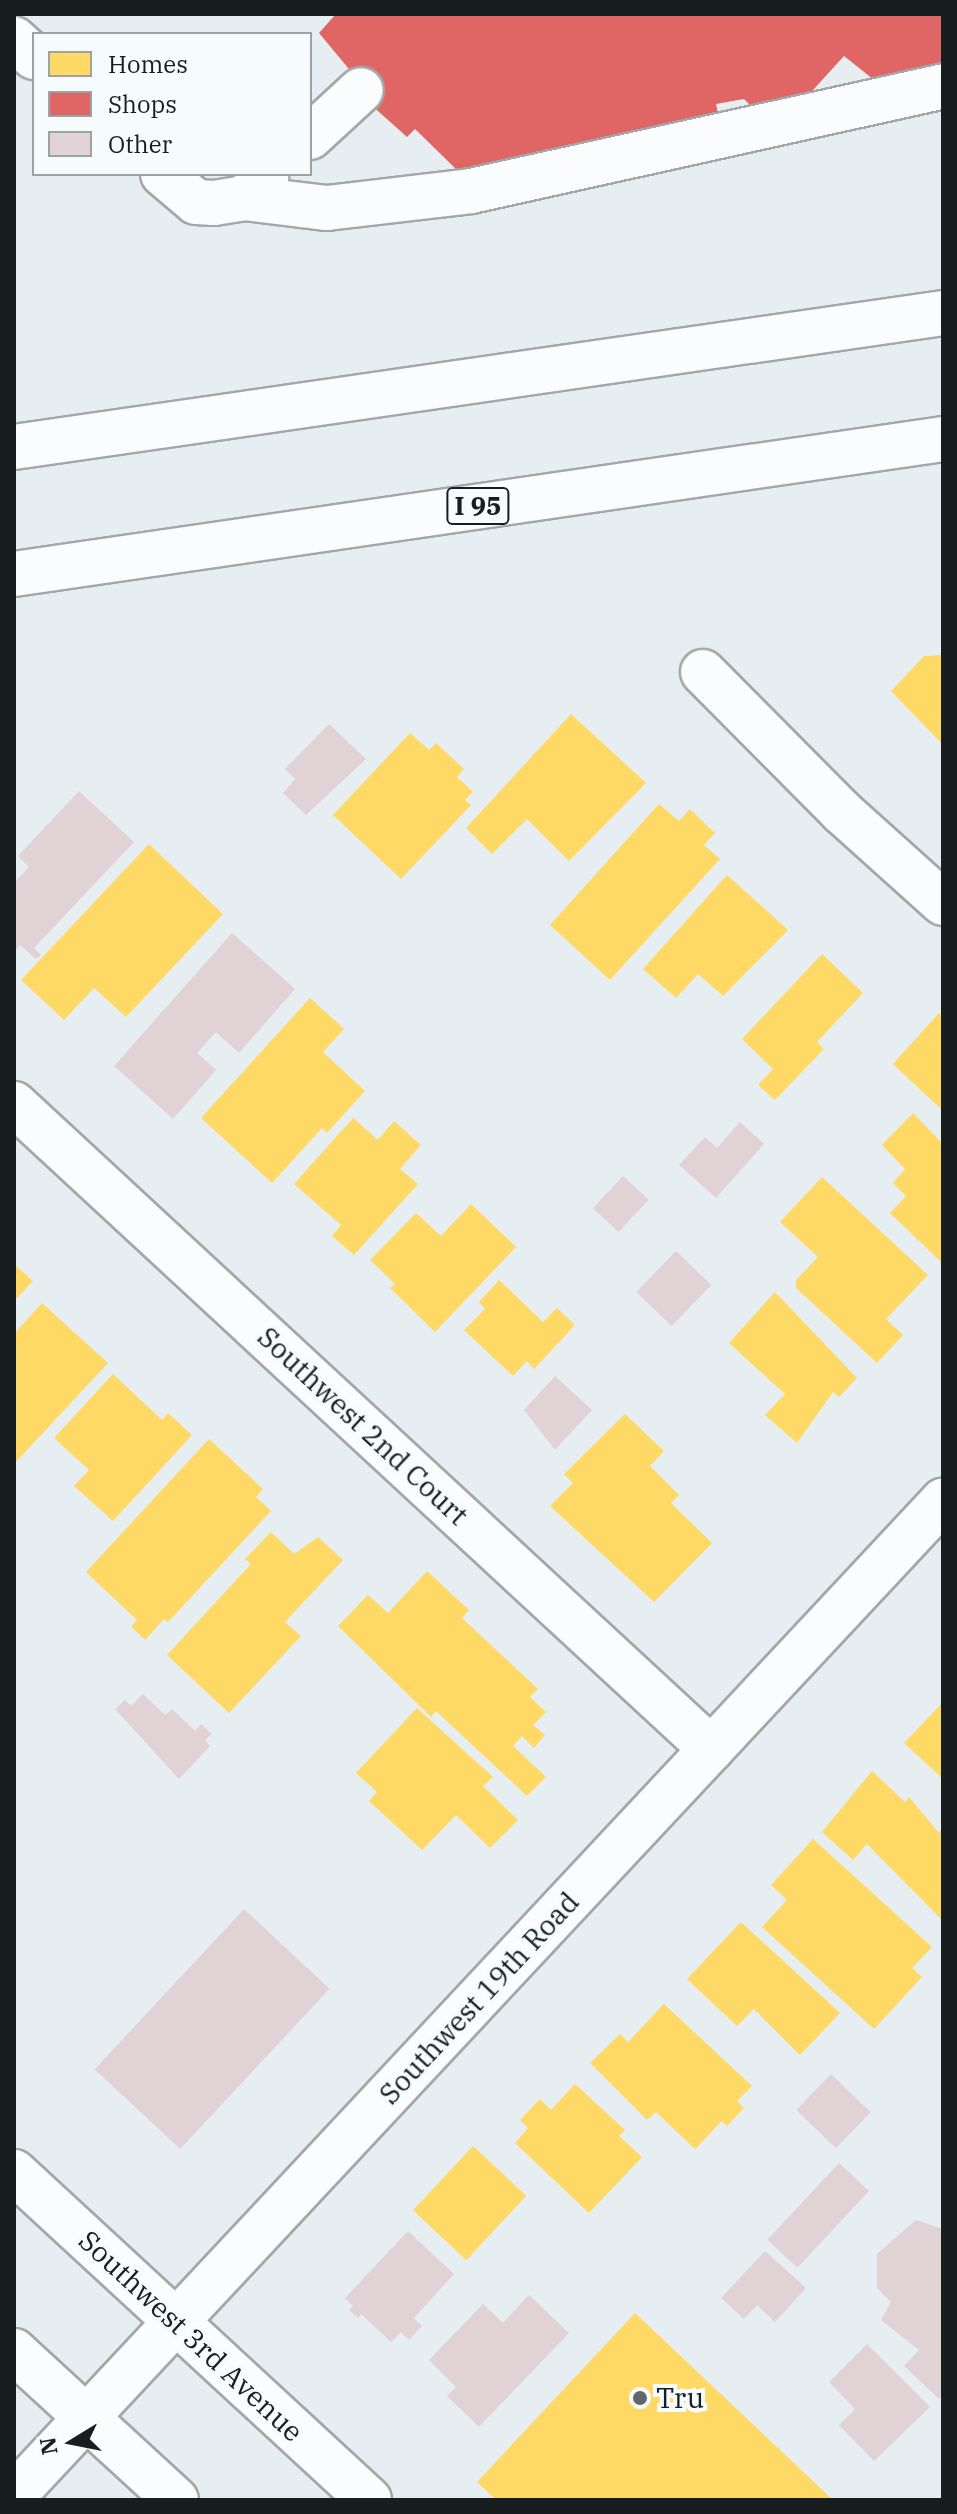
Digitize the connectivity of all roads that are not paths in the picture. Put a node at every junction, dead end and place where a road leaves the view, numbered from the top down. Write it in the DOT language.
graph roads {
  1 [pos="14,39"];
  2 [pos="32,55"];
  3 [pos="943,86"];
  4 [pos="361,90"];
  5 [pos="312,135"];
  6 [pos="169,180"];
  7 [pos="257,186"];
  8 [pos="943,313"];
  9 [pos="943,439"];
  10 [pos="14,447"];
  11 [pos="14,574"];
  12 [pos="703,672"];
  13 [pos="943,903"];
  14 [pos="14,1104"];
  15 [pos="943,1501"];
  16 [pos="711,1749"];
  17 [pos="14,2172"];
  18 [pos="175,2324"];
  19 [pos="14,2351"];
  20 [pos="87,2418"];
  21 [pos="14,2495"];
  22 [pos="176,2500"];
  23 [pos="369,2500"];
  1 -- 2 [label="main road"];
  3 -- 7 [label="main road"];
  4 -- 5 [label="main road"];
  6 -- 7 [label="main road"];
  8 -- 10 [label="main road"];
  9 -- 11 [label="main road, I 95"];
  12 -- 13 [label="main road"];
  14 -- 16 [label="main road, Southwest 2nd Court"];
  15 -- 16 [label="main road, Southwest 19th Road"];
  16 -- 18 [label="main road, Southwest 19th Road"];
  17 -- 18 [label="main road, Southwest 3rd Avenue"];
  18 -- 20 [label="main road, Southwest 19th Road"];
  18 -- 23 [label="main road, Southwest 3rd Avenue"];
  19 -- 20 [label="main road"];
  20 -- 21 [label="main road, Southwest 19th Road"];
  20 -- 22 [label="main road"];
}
